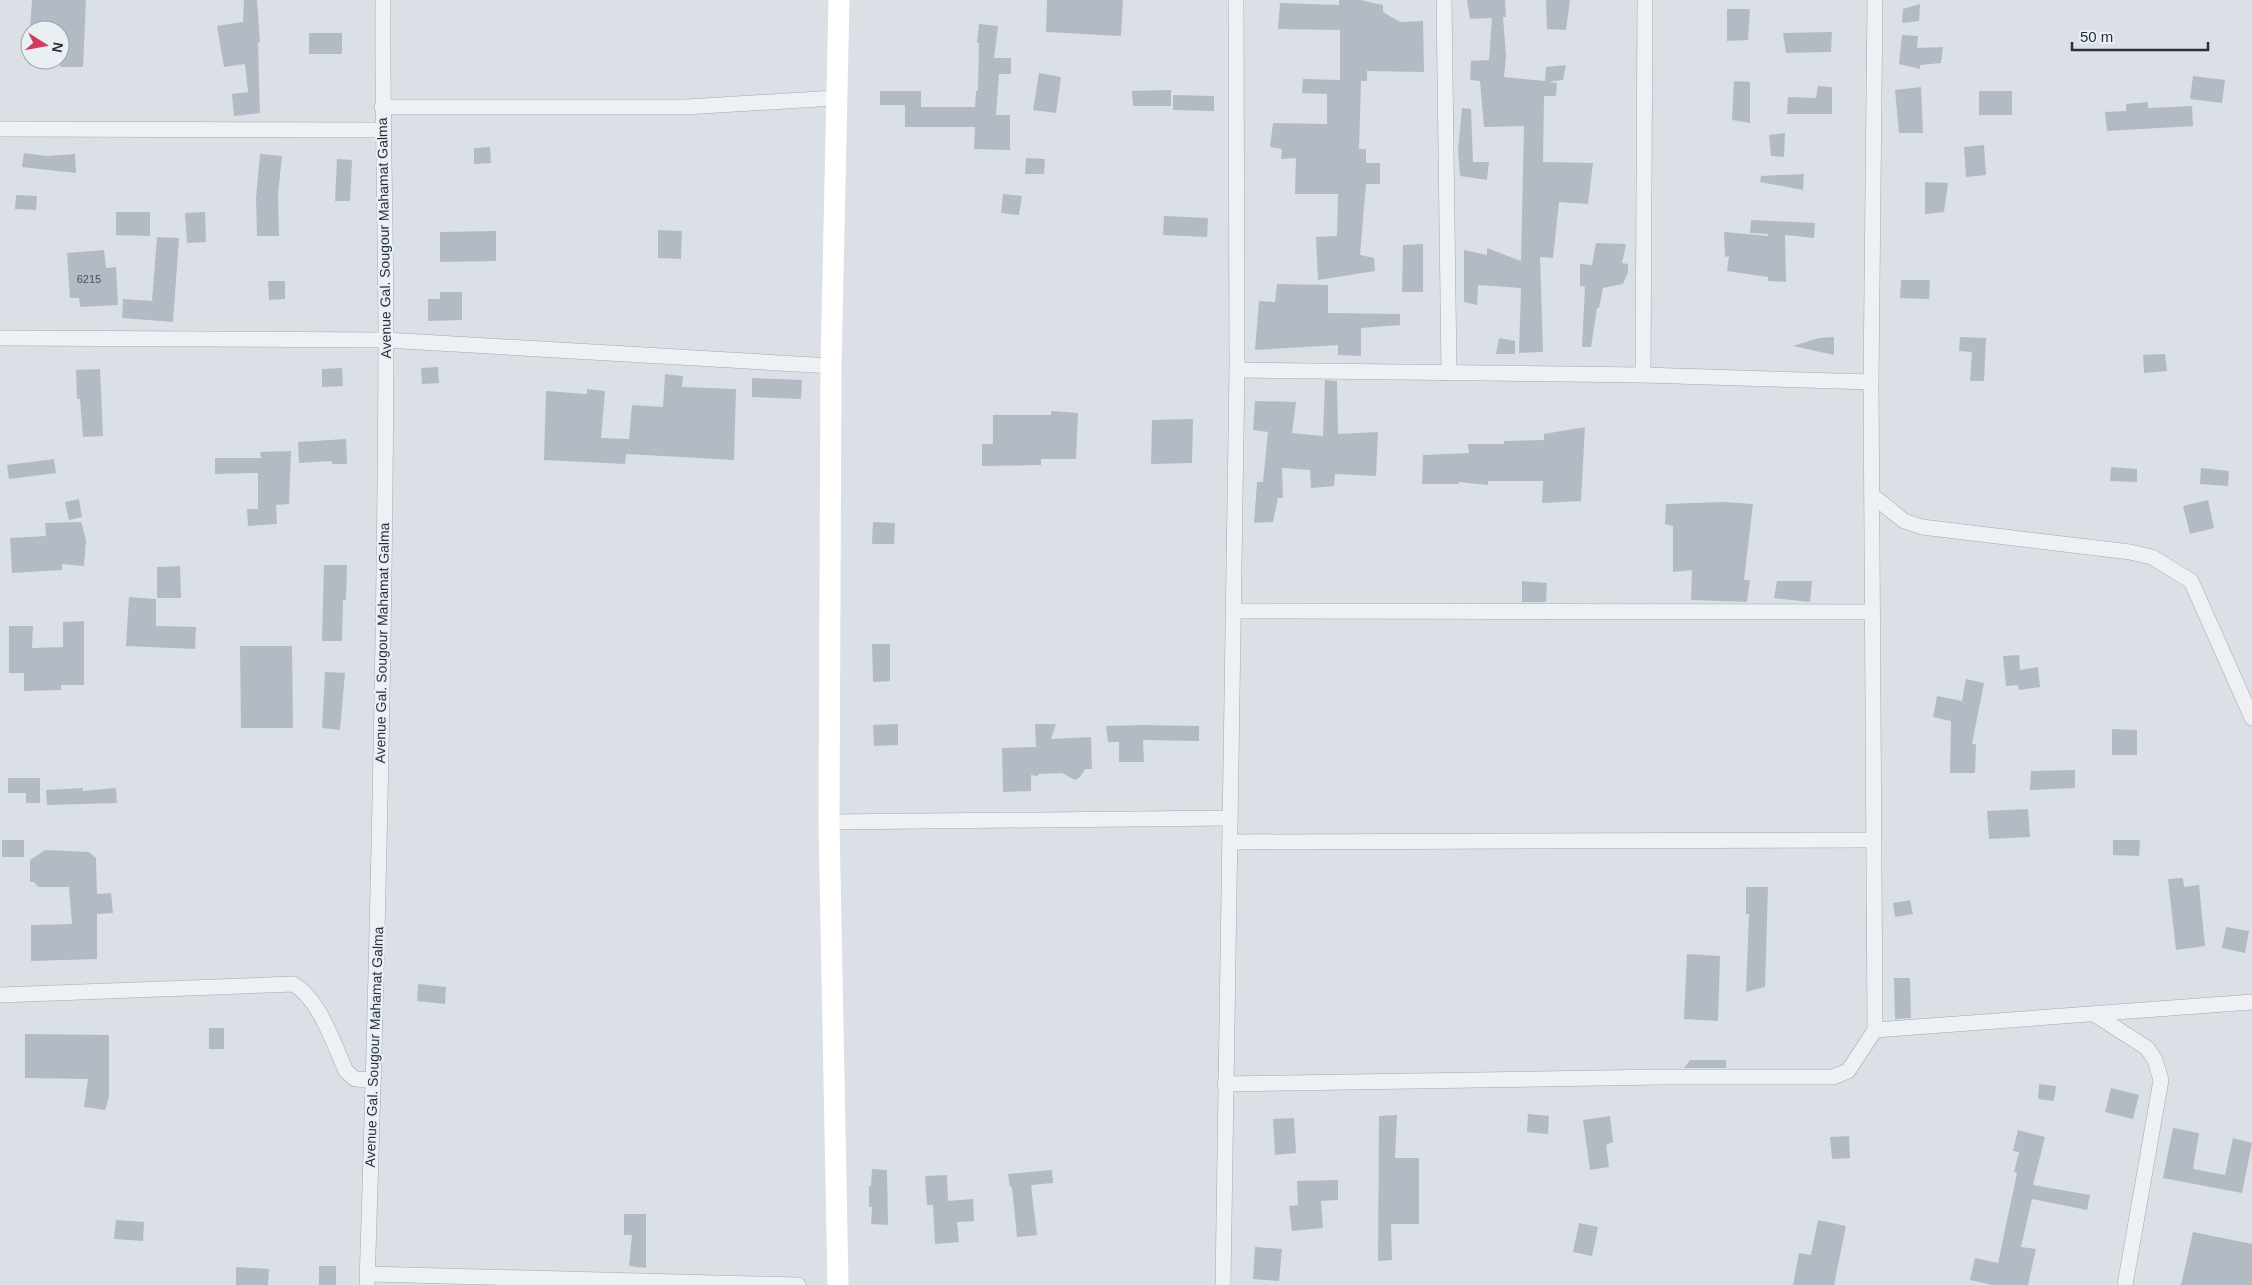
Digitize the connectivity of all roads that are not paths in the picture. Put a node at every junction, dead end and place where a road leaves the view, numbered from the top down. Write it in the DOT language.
graph roads {
  1 [pos="383,0"];
  2 [pos="839,0"];
  3 [pos="1236,0"];
  4 [pos="1444,0"];
  5 [pos="1645,0"];
  6 [pos="1875,0"];
  7 [pos="836,98"];
  8 [pos="382,107"];
  9 [pos="0,129"];
  10 [pos="382,130"];
  11 [pos="0,338"];
  12 [pos="386,340"];
  13 [pos="831,366"];
  14 [pos="1237,370"];
  15 [pos="1449,373"];
  16 [pos="1643,375"];
  17 [pos="1871,382"];
  18 [pos="1872,495"];
  19 [pos="1234,611"];
  20 [pos="1872,612"];
  21 [pos="2252,718"];
  22 [pos="1230,818"];
  23 [pos="829,822"];
  24 [pos="1874,840"];
  25 [pos="1230,842"];
  26 [pos="0,995"];
  27 [pos="2252,1002"];
  28 [pos="2094,1014"];
  29 [pos="1874,1030"];
  30 [pos="374,1080"];
  31 [pos="1225,1084"];
  32 [pos="367,1279"];
  33 [pos="599,1282"];
  34 [pos="798,1285"];
  35 [pos="838,1285"];
  36 [pos="1223,1285"];
  37 [pos="2125,1285"];
  1 -- 8 [label="street, Avenue Gal. Sougour Mahamat Galma"];
  2 -- 7 [label="main road"];
  3 -- 14 [label="street"];
  4 -- 15 [label="street"];
  5 -- 16 [label="street"];
  6 -- 17 [label="street"];
  7 -- 8 [label="street"];
  7 -- 13 [label="main road"];
  8 -- 10 [label="street, Avenue Gal. Sougour Mahamat Galma"];
  9 -- 10 [label="street"];
  10 -- 12 [label="street, Avenue Gal. Sougour Mahamat Galma"];
  11 -- 12 [label="street"];
  12 -- 13 [label="street"];
  12 -- 30 [label="street, Avenue Gal. Sougour Mahamat Galma"];
  13 -- 23 [label="main road"];
  14 -- 15 [label="street"];
  14 -- 19 [label="street"];
  15 -- 16 [label="street"];
  16 -- 17 [label="street"];
  17 -- 18 [label="street"];
  18 -- 20 [label="street"];
  18 -- 21 [label="street"];
  19 -- 20 [label="street"];
  19 -- 22 [label="street"];
  20 -- 24 [label="street"];
  22 -- 23 [label="street"];
  22 -- 25 [label="street"];
  23 -- 35 [label="main road"];
  24 -- 25 [label="street"];
  24 -- 29 [label="street"];
  25 -- 31 [label="street"];
  26 -- 30 [label="street"];
  27 -- 28 [label="street"];
  28 -- 29 [label="street"];
  28 -- 37 [label="street"];
  29 -- 31 [label="street"];
  30 -- 32 [label="street, Avenue Gal. Sougour Mahamat Galma"];
  31 -- 36 [label="street"];
  32 -- 33 [label="street"];
  33 -- 34 [label="street"];
}
